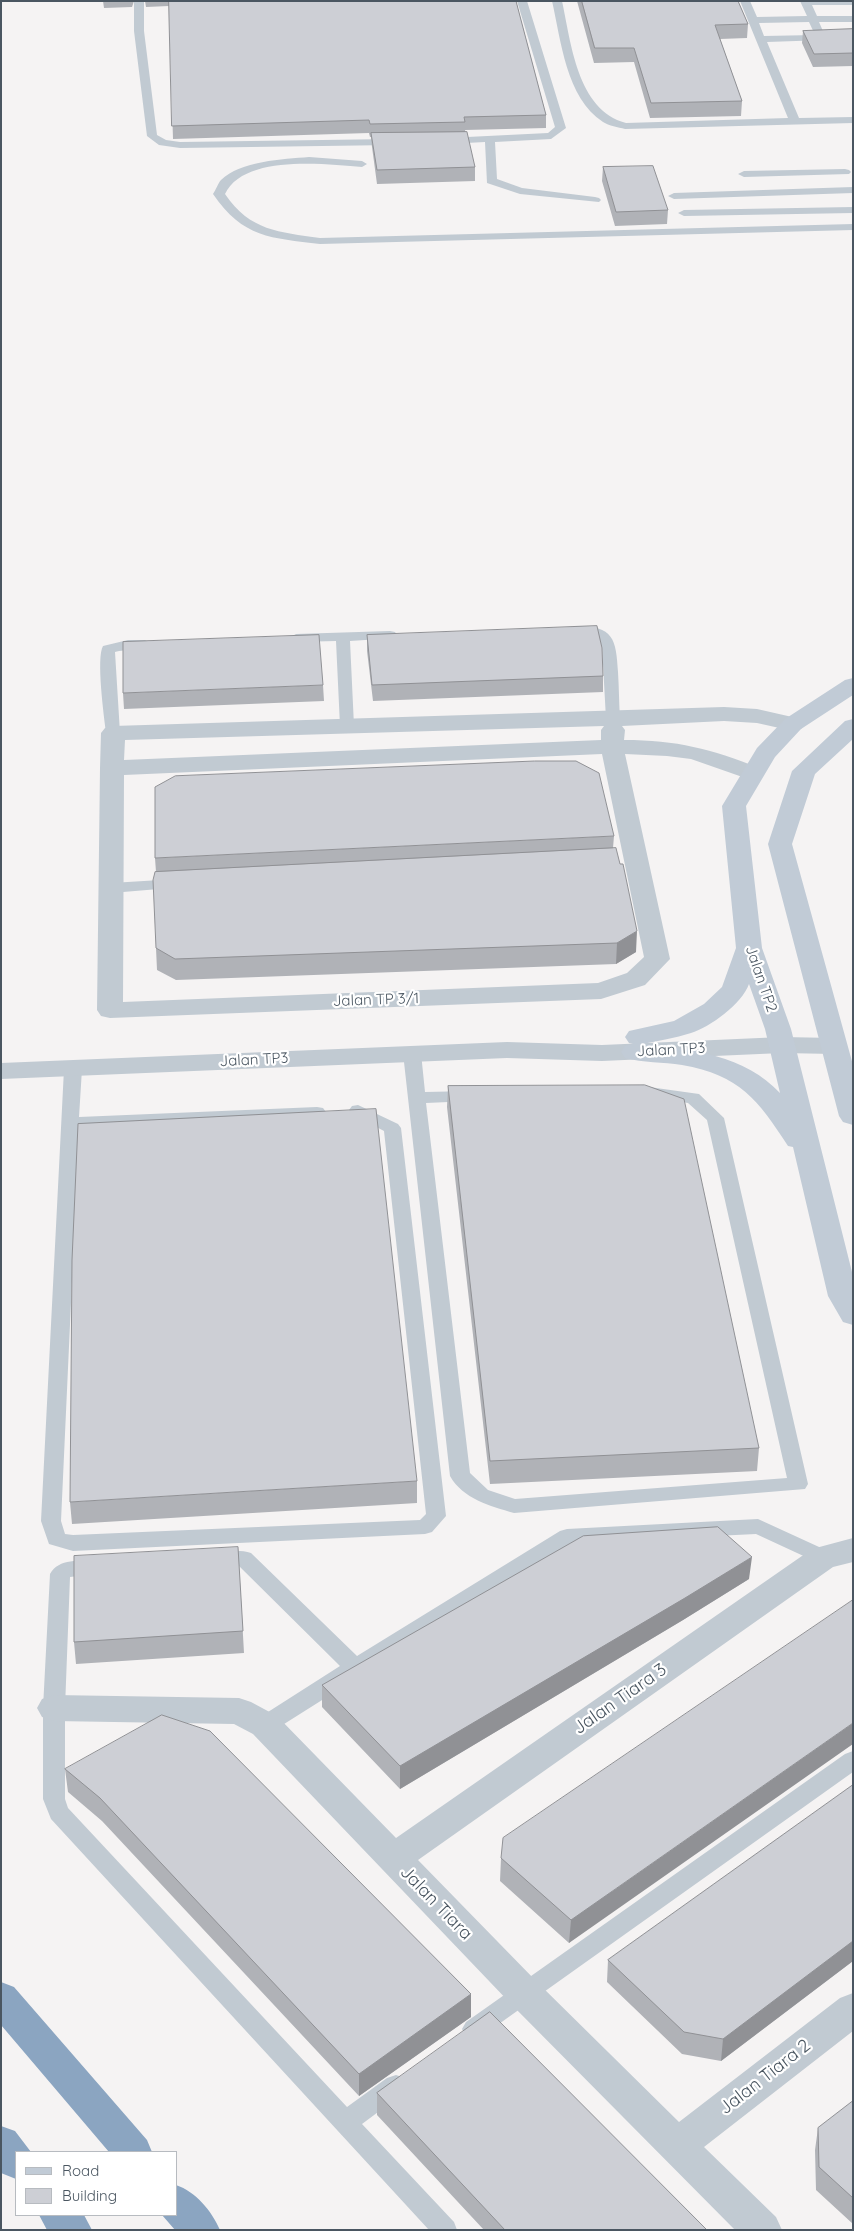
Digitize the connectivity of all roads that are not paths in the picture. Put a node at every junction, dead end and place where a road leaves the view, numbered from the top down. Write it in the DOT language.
graph roads {
  1 [pos="139,1"];
  2 [pos="522,1"];
  3 [pos="556,1"];
  4 [pos="745,1"];
  5 [pos="805,2"];
  6 [pos="853,2"];
  7 [pos="853,19"];
  8 [pos="753,20"];
  9 [pos="813,20"];
  10 [pos="761,39"];
  11 [pos="853,120"];
  12 [pos="795,122"];
  13 [pos="490,140"];
  14 [pos="434,141"];
  15 [pos="405,142"];
  16 [pos="362,164"];
  17 [pos="845,172"];
  18 [pos="853,190"];
  19 [pos="750,193"];
  20 [pos="674,196"];
  21 [pos="596,200"];
  22 [pos="853,210"];
  23 [pos="756,212"];
  24 [pos="684,213"];
  25 [pos="853,227"];
  26 [pos="762,229"];
  27 [pos="561,630"];
  28 [pos="403,635"];
  29 [pos="343,637"];
  30 [pos="285,639"];
  31 [pos="157,643"];
  32 [pos="853,685"];
  33 [pos="613,719"];
  34 [pos="794,724"];
  35 [pos="347,726"];
  36 [pos="853,726"];
  37 [pos="113,733"];
  38 [pos="612,747"];
  39 [pos="112,768"];
  40 [pos="751,773"];
  41 [pos="190,884"];
  42 [pos="111,888"];
  43 [pos="749,948"];
  44 [pos="780,1037"];
  45 [pos="832,1037"];
  46 [pos="636,1045"];
  47 [pos="412,1053"];
  48 [pos="73,1069"];
  49 [pos="1,1071"];
  50 [pos="635,1091"];
  51 [pos="488,1096"];
  52 [pos="419,1098"];
  53 [pos="853,1116"];
  54 [pos="70,1123"];
  55 [pos="808,1156"];
  56 [pos="853,1315"];
  57 [pos="838,1553"];
  58 [pos="194,1561"];
  59 [pos="114,1566"];
  60 [pos="355,1667"];
  61 [pos="54,1708"];
  62 [pos="265,1725"];
  63 [pos="853,1760"];
  64 [pos="393,1859"];
  65 [pos="524,1993"];
  66 [pos="1,1998"];
  67 [pos="853,2009"];
  68 [pos="454,2044"];
  69 [pos="414,2072"];
  70 [pos="344,2123"];
  71 [pos="1,2144"];
  72 [pos="678,2145"];
  73 [pos="132,2151"];
  74 [pos="15,2161"];
  75 [pos="178,2204"];
  76 [pos="60,2216"];
  77 [pos="72,2230"];
  78 [pos="200,2230"];
  79 [pos="445,2230"];
  80 [pos="762,2230"];
  1 -- 15 [label="lane"];
  2 -- 13 [label="lane"];
  3 -- 12 [label="lane"];
  4 -- 8 [label="lane"];
  5 -- 6 [label="lane"];
  5 -- 9 [label="lane"];
  7 -- 9 [label="lane"];
  8 -- 9 [label="lane"];
  8 -- 10 [label="lane"];
  9 -- 10 [label="lane"];
  10 -- 12 [label="lane"];
  11 -- 12 [label="lane"];
  13 -- 14 [label="lane"];
  13 -- 21 [label="lane"];
  16 -- 26 [label="lane"];
  17 -- 19 [label="lane"];
  18 -- 19 [label="lane"];
  19 -- 20 [label="lane"];
  19 -- 23 [label="lane"];
  22 -- 23 [label="lane"];
  23 -- 24 [label="lane"];
  23 -- 26 [label="lane"];
  25 -- 26 [label="lane"];
  27 -- 33 [label="lane"];
  28 -- 29 [label="lane"];
  29 -- 30 [label="lane"];
  29 -- 35 [label="lane"];
  31 -- 37 [label="lane"];
  32 -- 34 [label="street, Jalan TP2"];
  33 -- 34 [label="street"];
  33 -- 35 [label="street"];
  33 -- 38 [label="street, Jalan TP 3/1"];
  34 -- 40 [label="street, Jalan TP2"];
  35 -- 37 [label="street"];
  36 -- 45 [label="street"];
  37 -- 39 [label="street, Jalan TP 3/1"];
  38 -- 39 [label="street"];
  38 -- 40 [label="street"];
  38 -- 42 [label="street, Jalan TP 3/1"];
  39 -- 42 [label="street, Jalan TP 3/1"];
  40 -- 43 [label="street, Jalan TP2"];
  41 -- 42 [label="lane"];
  43 -- 44 [label="street, Jalan TP2"];
  43 -- 46 [label="street"];
  44 -- 45 [label="street, Jalan TP3"];
  44 -- 46 [label="street, Jalan TP3"];
  44 -- 55 [label="street, Jalan TP2"];
  45 -- 53 [label="street"];
  46 -- 47 [label="street, Jalan TP3"];
  46 -- 55 [label="street"];
  47 -- 48 [label="street, Jalan TP3"];
  47 -- 52 [label="lane"];
  48 -- 49 [label="street, Jalan TP3"];
  48 -- 54 [label="lane"];
  50 -- 52 [label="lane"];
  51 -- 52 [label="lane"];
  54 -- 54 [label="lane"];
  55 -- 56 [label="street, Jalan TP2"];
  57 -- 60 [label="lane"];
  57 -- 64 [label="street, Jalan Tiara 3"];
  58 -- 60 [label="lane"];
  59 -- 61 [label="lane"];
  60 -- 62 [label="lane"];
  61 -- 62 [label="street, Jalan Tiara"];
  61 -- 70 [label="lane"];
  62 -- 64 [label="street, Jalan Tiara"];
  63 -- 65 [label="lane"];
  64 -- 65 [label="street, Jalan Tiara"];
  65 -- 68 [label="lane"];
  65 -- 72 [label="street, Jalan Tiara"];
  66 -- 73 [label="highway"];
  67 -- 72 [label="street, Jalan Tiara 2"];
  69 -- 70 [label="lane"];
  70 -- 79 [label="lane"];
  71 -- 74 [label="highway"];
  72 -- 80 [label="street, Jalan Tiara"];
  75 -- 78 [label="highway"];
  76 -- 77 [label="highway"];
}
